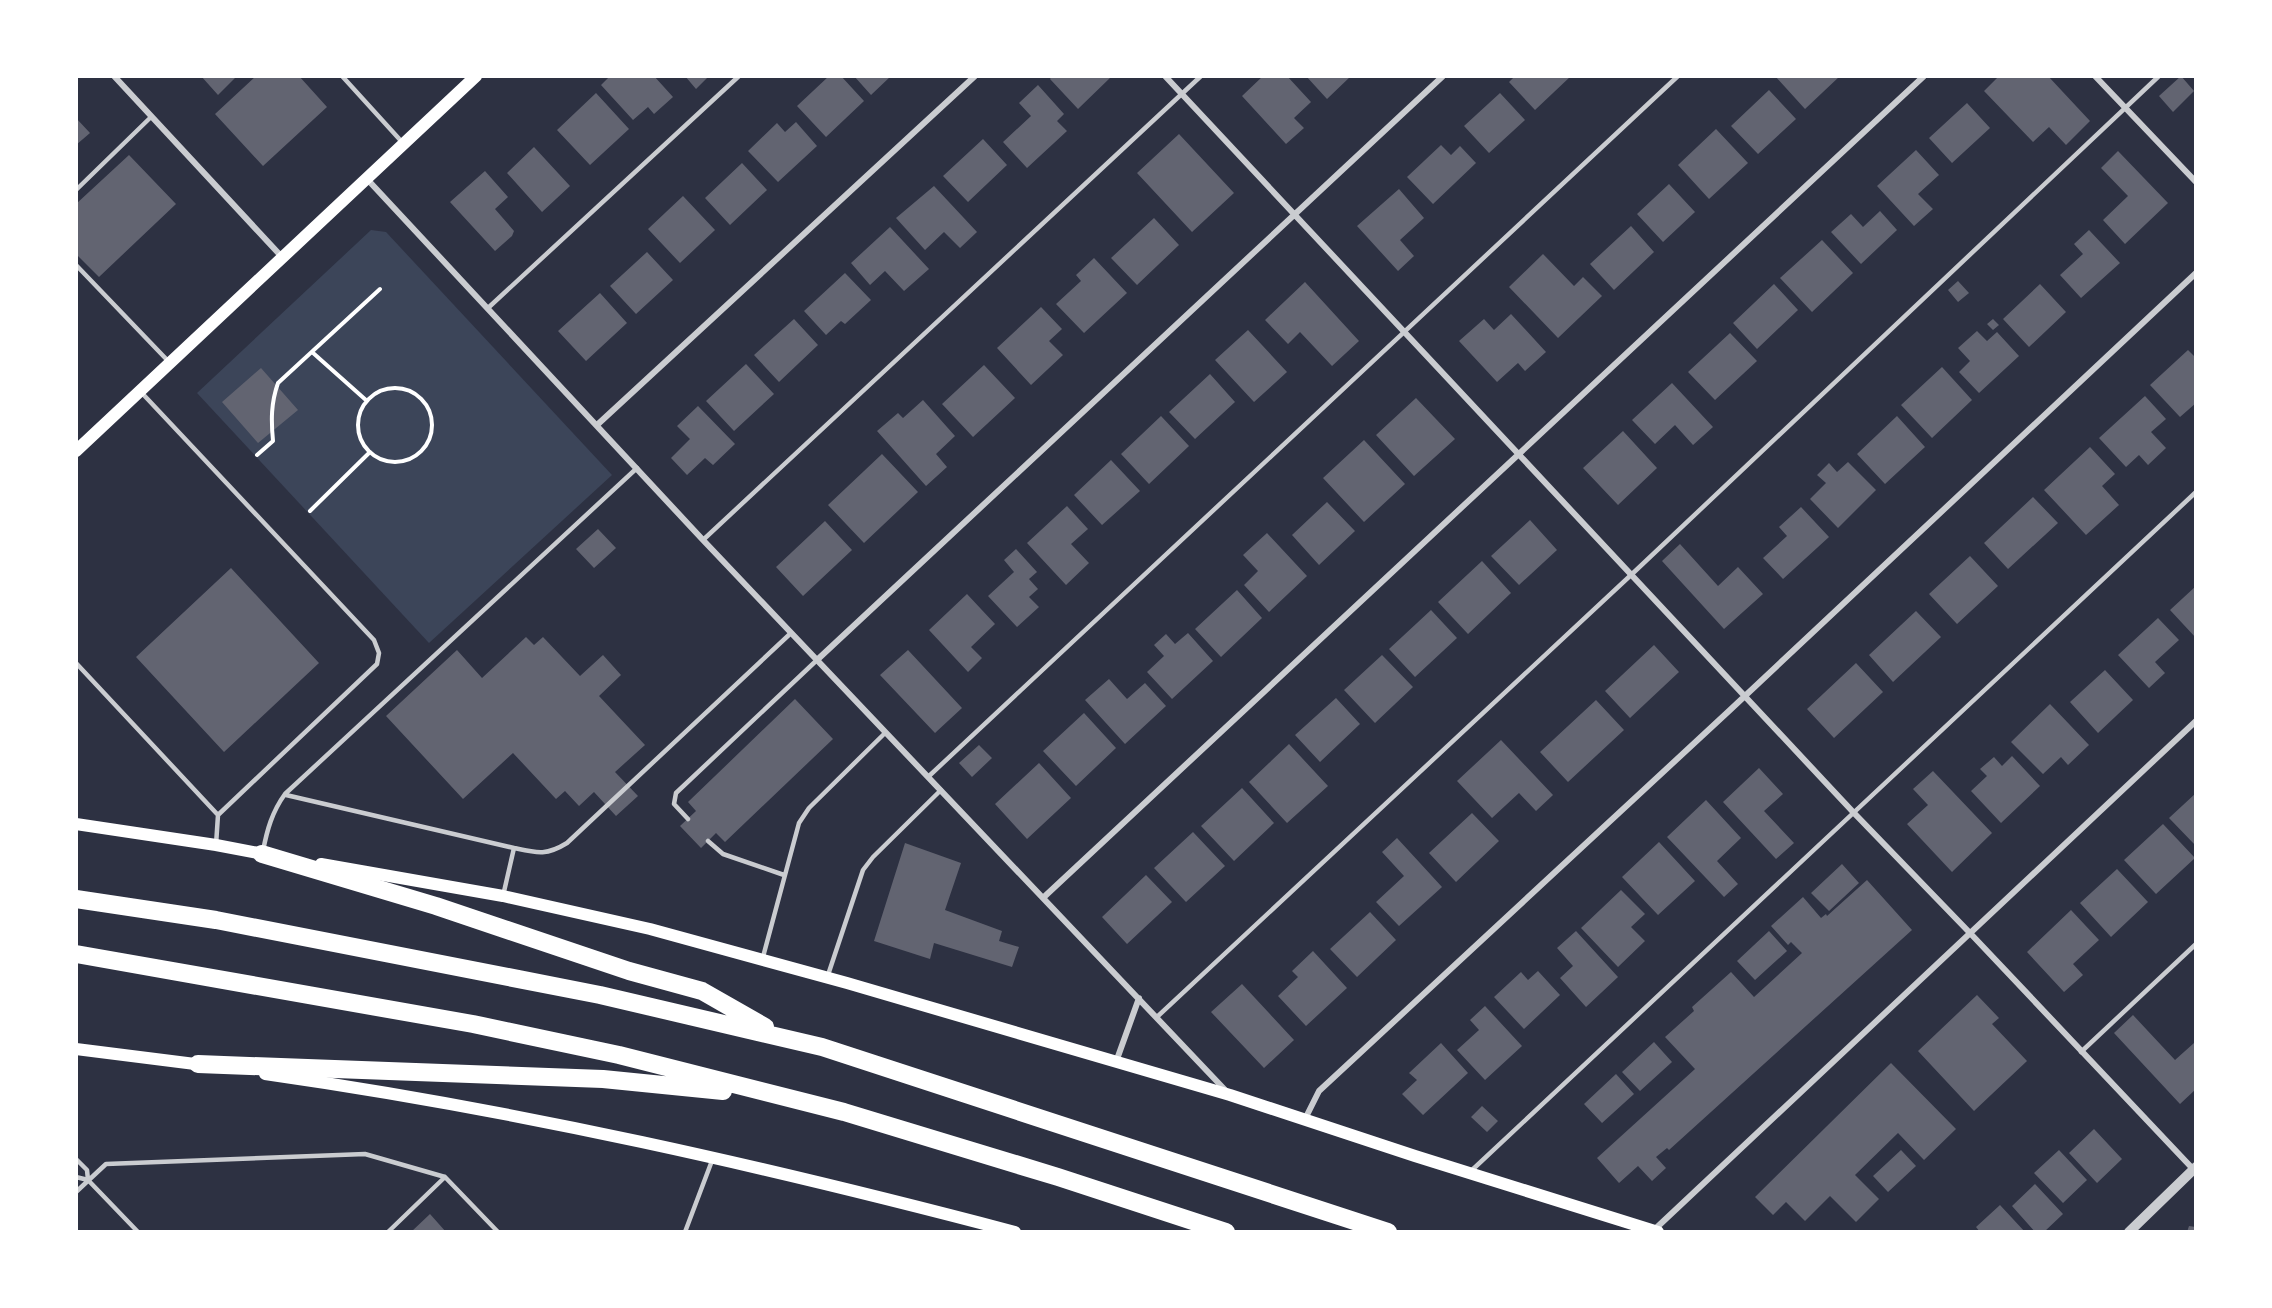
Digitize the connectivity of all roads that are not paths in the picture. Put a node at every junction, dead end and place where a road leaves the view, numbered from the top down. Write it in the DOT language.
graph roads {
  1 [pos="114,76"];
  2 [pos="342,76"];
  3 [pos="476,76"];
  4 [pos="739,76"];
  5 [pos="975,76"];
  6 [pos="1165,76"];
  7 [pos="1201,76"];
  8 [pos="1443,76"];
  9 [pos="1678,76"];
  10 [pos="1924,76"];
  11 [pos="2095,76"];
  12 [pos="2159,76"];
  13 [pos="1182,94"];
  14 [pos="2125,108"];
  15 [pos="152,117"];
  16 [pos="404,144"];
  17 [pos="367,179"];
  18 [pos="2196,182"];
  19 [pos="76,190"];
  20 [pos="1294,215"];
  21 [pos="282,258"];
  22 [pos="76,265"];
  23 [pos="2196,273"];
  24 [pos="488,308"];
  25 [pos="1405,332"];
  26 [pos="170,363"];
  27 [pos="140,391"];
  28 [pos="597,424"];
  29 [pos="76,451"];
  30 [pos="1518,454"];
  31 [pos="637,468"];
  32 [pos="2196,492"];
  33 [pos="704,540"];
  34 [pos="1631,575"];
  35 [pos="791,633"];
  36 [pos="817,660"];
  37 [pos="76,663"];
  38 [pos="1745,696"];
  39 [pos="2196,721"];
  40 [pos="885,733"];
  41 [pos="928,777"];
  42 [pos="941,790"];
  43 [pos="285,794"];
  44 [pos="1854,813"];
  45 [pos="218,815"];
  46 [pos="688,819"];
  47 [pos="76,824"];
  48 [pos="708,841"];
  49 [pos="216,845"];
  50 [pos="514,848"];
  51 [pos="262,854"];
  52 [pos="784,875"];
  53 [pos="503,896"];
  54 [pos="1044,897"];
  55 [pos="76,899"];
  56 [pos="1970,933"];
  57 [pos="2196,944"];
  58 [pos="76,954"];
  59 [pos="762,960"];
  60 [pos="828,978"];
  61 [pos="1139,998"];
  62 [pos="1157,1017"];
  63 [pos="782,1036"];
  64 [pos="76,1049"];
  65 [pos="2081,1052"];
  66 [pos="1116,1062"];
  67 [pos="198,1064"];
  68 [pos="1230,1095"];
  69 [pos="784,1097"];
  70 [pos="1305,1119"];
  71 [pos="714,1157"];
  72 [pos="76,1159"];
  73 [pos="2195,1169"];
  74 [pos="1469,1172"];
  75 [pos="76,1177"];
  76 [pos="445,1177"];
  77 [pos="88,1180"];
  78 [pos="76,1192"];
  79 [pos="1656,1231"];
  80 [pos="138,1232"];
  81 [pos="388,1232"];
  82 [pos="498,1232"];
  83 [pos="685,1232"];
  84 [pos="1015,1232"];
  85 [pos="1226,1232"];
  86 [pos="1388,1232"];
  87 [pos="2129,1232"];
  1 -- 15 [label="street"];
  2 -- 16 [label="lane"];
  3 -- 16 [label="main road"];
  4 -- 24 [label="lane"];
  5 -- 28 [label="street"];
  6 -- 13 [label="street"];
  7 -- 13 [label="lane"];
  8 -- 20 [label="street"];
  9 -- 25 [label="lane"];
  10 -- 30 [label="street"];
  11 -- 14 [label="street"];
  12 -- 14 [label="lane"];
  13 -- 20 [label="street"];
  13 -- 33 [label="lane"];
  14 -- 18 [label="street"];
  14 -- 34 [label="lane"];
  15 -- 19 [label="lane"];
  15 -- 21 [label="street"];
  16 -- 17 [label="main road"];
  17 -- 21 [label="main road"];
  17 -- 24 [label="street"];
  20 -- 25 [label="street"];
  20 -- 36 [label="street"];
  21 -- 26 [label="main road"];
  22 -- 26 [label="lane"];
  23 -- 38 [label="street"];
  24 -- 28 [label="street"];
  25 -- 30 [label="street"];
  25 -- 41 [label="lane"];
  26 -- 27 [label="main road"];
  27 -- 29 [label="main road"];
  27 -- 45 [label="lane"];
  28 -- 31 [label="street"];
  30 -- 34 [label="street"];
  30 -- 54 [label="street"];
  31 -- 33 [label="street"];
  31 -- 43 [label="lane"];
  32 -- 44 [label="lane"];
  33 -- 35 [label="street"];
  34 -- 38 [label="street"];
  34 -- 62 [label="lane"];
  35 -- 36 [label="street"];
  35 -- 50 [label="lane"];
  36 -- 40 [label="street"];
  36 -- 46 [label="lane"];
  37 -- 45 [label="lane"];
  38 -- 44 [label="street"];
  38 -- 70 [label="street"];
  39 -- 56 [label="street"];
  40 -- 41 [label="street"];
  40 -- 52 [label="lane"];
  41 -- 42 [label="street"];
  42 -- 54 [label="street"];
  42 -- 60 [label="lane"];
  43 -- 50 [label="lane"];
  43 -- 51 [label="lane"];
  44 -- 56 [label="street"];
  44 -- 74 [label="lane"];
  45 -- 49 [label="lane"];
  47 -- 49 [label="main road"];
  48 -- 52 [label="lane"];
  49 -- 51 [label="main road"];
  50 -- 53 [label="lane"];
  51 -- 53 [label="main road"];
  51 -- 63 [label="highway"];
  52 -- 59 [label="lane"];
  53 -- 59 [label="main road"];
  54 -- 61 [label="street"];
  55 -- 63 [label="highway"];
  56 -- 65 [label="street"];
  56 -- 79 [label="street"];
  57 -- 65 [label="lane"];
  58 -- 69 [label="highway"];
  59 -- 60 [label="main road"];
  60 -- 66 [label="main road"];
  61 -- 62 [label="street"];
  61 -- 66 [label="street"];
  62 -- 68 [label="street"];
  63 -- 86 [label="highway"];
  64 -- 67 [label="main road"];
  65 -- 73 [label="street"];
  66 -- 68 [label="main road"];
  67 -- 69 [label="highway"];
  67 -- 71 [label="main road"];
  68 -- 70 [label="main road"];
  69 -- 85 [label="highway"];
  70 -- 74 [label="main road"];
  71 -- 83 [label="lane"];
  71 -- 84 [label="main road"];
  72 -- 77 [label="lane"];
  73 -- 87 [label="street"];
  74 -- 79 [label="main road"];
  75 -- 77 [label="lane"];
  76 -- 77 [label="lane"];
  76 -- 81 [label="lane"];
  76 -- 82 [label="lane"];
  77 -- 78 [label="lane"];
  77 -- 80 [label="lane"];
}
